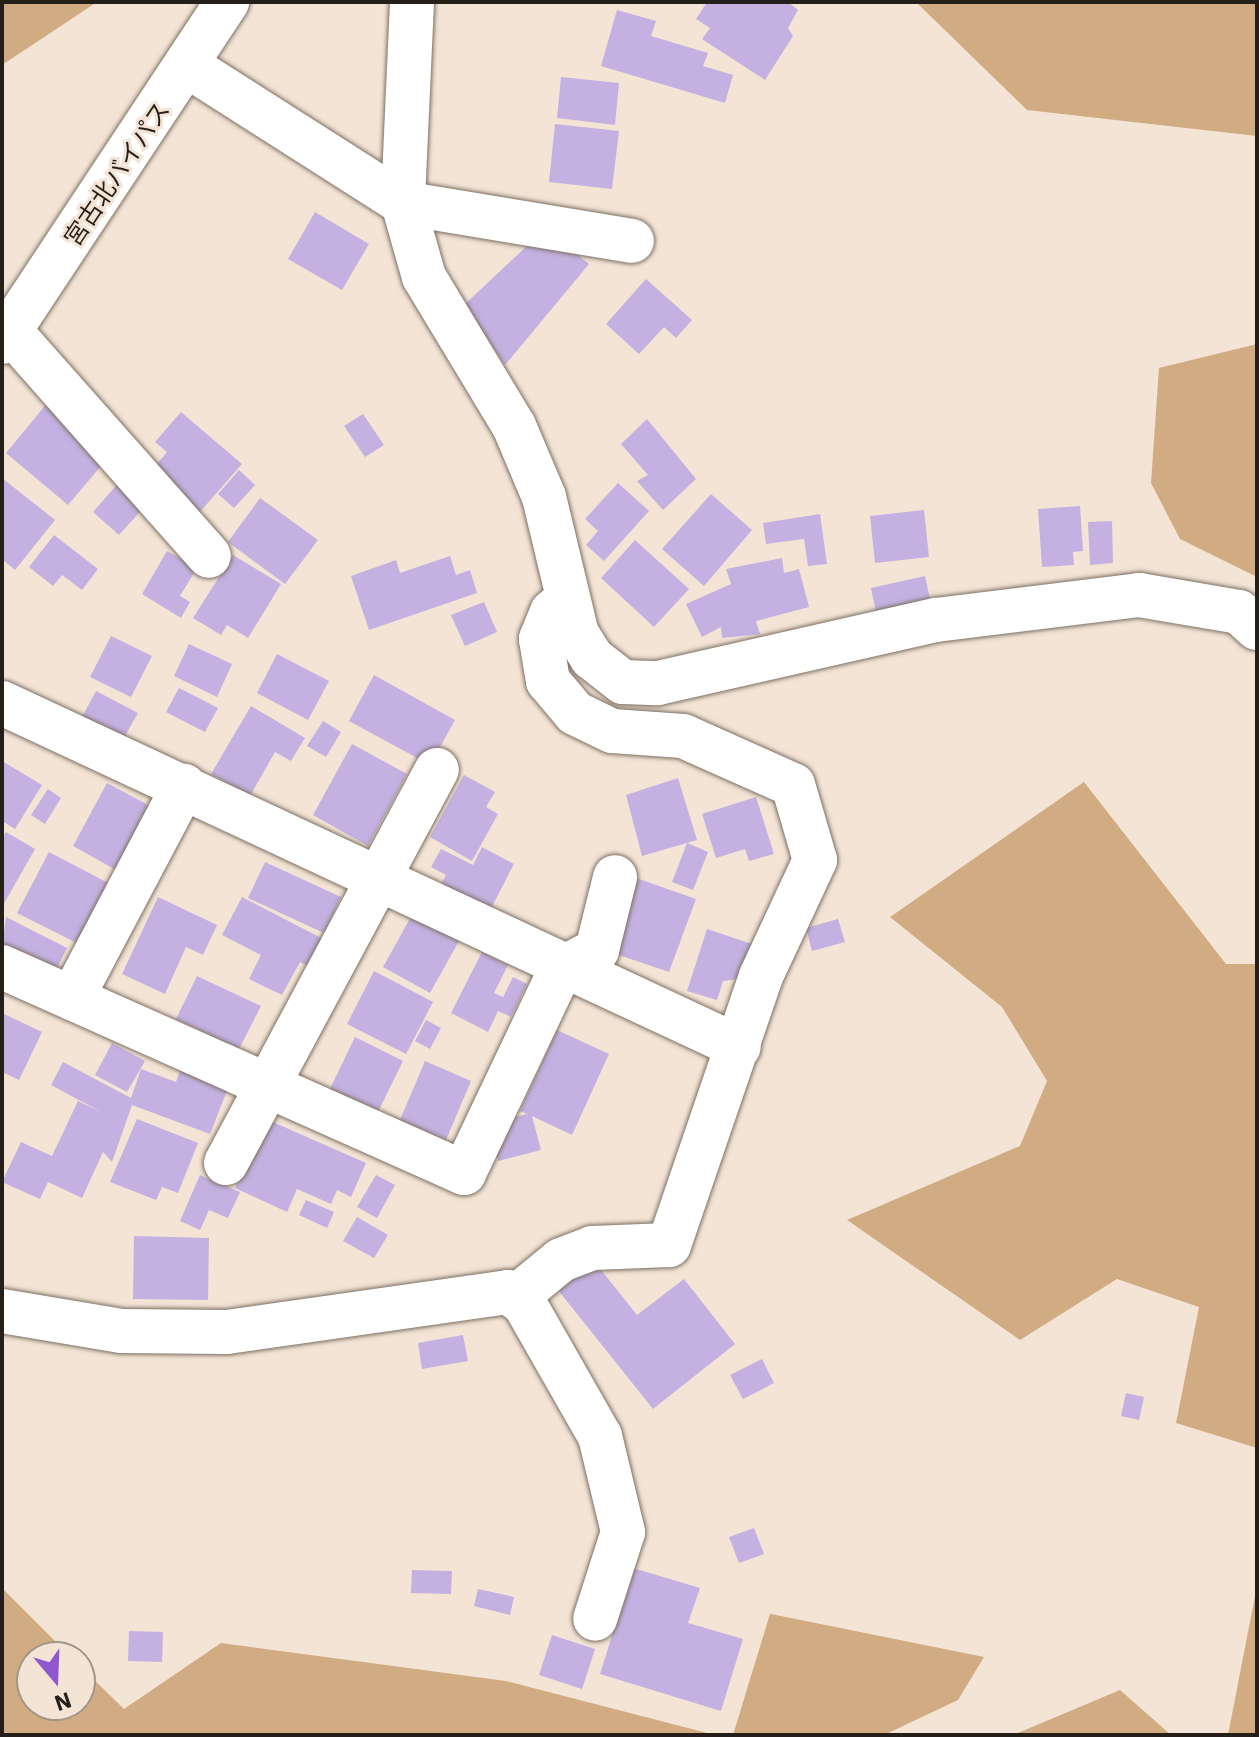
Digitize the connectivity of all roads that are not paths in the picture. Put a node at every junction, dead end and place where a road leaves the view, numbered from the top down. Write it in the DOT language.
graph roads {
  1 [pos="227,2"];
  2 [pos="412,2"];
  3 [pos="188,66"];
  4 [pos="403,203"];
  5 [pos="632,241"];
  6 [pos="6,337"];
  7 [pos="209,556"];
  8 [pos="568,598"];
  9 [pos="1257,628"];
  10 [pos="2,703"];
  11 [pos="437,770"];
  12 [pos="184,786"];
  13 [pos="615,877"];
  14 [pos="374,879"];
  15 [pos="2,967"];
  16 [pos="561,969"];
  17 [pos="72,998"];
  18 [pos="739,1047"];
  19 [pos="266,1089"];
  20 [pos="226,1163"];
  21 [pos="516,1297"];
  22 [pos="2,1311"];
  23 [pos="595,1619"];
  1 -- 3 [label="main road, 宮古北バイパス"];
  2 -- 4 [label="main road"];
  3 -- 4 [label="main road"];
  3 -- 6 [label="main road, 宮古北バイパス"];
  4 -- 5 [label="main road"];
  4 -- 8 [label="main road"];
  6 -- 7 [label="main road"];
  8 -- 9 [label="main road"];
  8 -- 18 [label="main road"];
  10 -- 12 [label="main road"];
  11 -- 14 [label="main road"];
  12 -- 14 [label="main road"];
  12 -- 17 [label="main road"];
  13 -- 16 [label="main road"];
  14 -- 16 [label="main road"];
  14 -- 19 [label="main road"];
  15 -- 17 [label="main road"];
  16 -- 18 [label="main road"];
  16 -- 19 [label="main road"];
  17 -- 19 [label="main road"];
  18 -- 21 [label="main road"];
  19 -- 20 [label="main road"];
  21 -- 22 [label="main road"];
  21 -- 23 [label="main road"];
}
